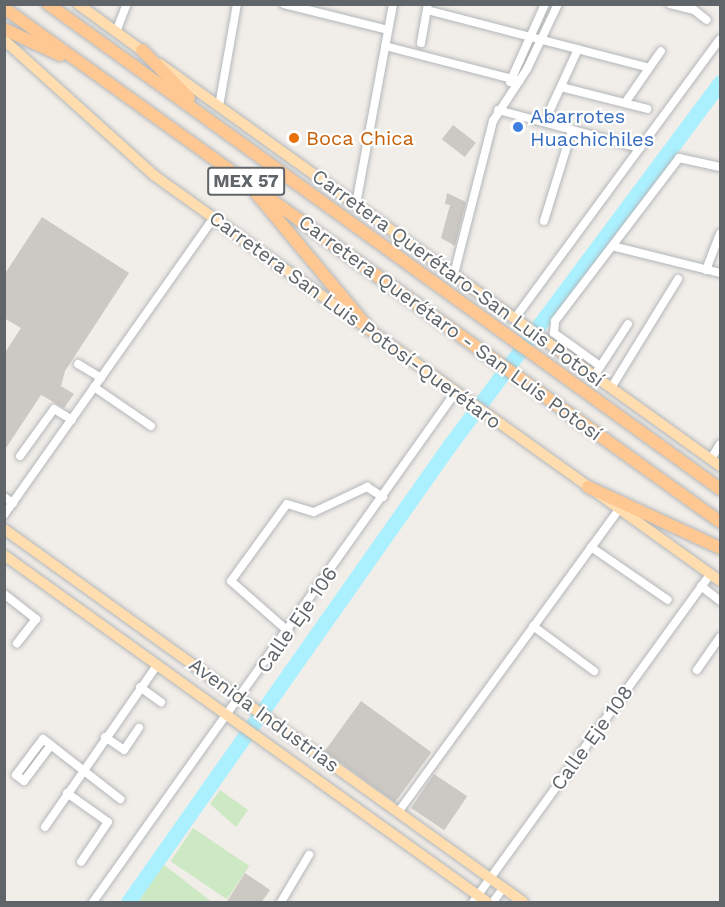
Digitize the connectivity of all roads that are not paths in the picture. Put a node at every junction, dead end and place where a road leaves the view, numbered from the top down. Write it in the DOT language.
graph roads {
  1 [pos="48,4"];
  2 [pos="127,4"];
  3 [pos="237,4"];
  4 [pos="284,4"];
  5 [pos="393,4"];
  6 [pos="545,4"];
  7 [pos="558,4"];
  8 [pos="670,4"];
  9 [pos="82,6"];
  10 [pos="427,7"];
  11 [pos="4,8"];
  12 [pos="707,20"];
  13 [pos="4,21"];
  14 [pos="4,29"];
  15 [pos="388,30"];
  16 [pos="116,32"];
  17 [pos="531,37"];
  18 [pos="720,39"];
  19 [pos="4,40"];
  20 [pos="543,40"];
  21 [pos="33,42"];
  22 [pos="421,43"];
  23 [pos="385,46"];
  24 [pos="578,49"];
  25 [pos="142,50"];
  26 [pos="661,51"];
  27 [pos="649,68"];
  28 [pos="88,69"];
  29 [pos="511,78"];
  30 [pos="520,81"];
  31 [pos="561,87"];
  32 [pos="510,92"];
  33 [pos="625,103"];
  34 [pos="219,106"];
  35 [pos="647,109"];
  36 [pos="498,110"];
  37 [pos="550,110"];
  38 [pos="210,120"];
  39 [pos="572,130"];
  40 [pos="640,148"];
  41 [pos="720,167"];
  42 [pos="246,181"];
  43 [pos="356,204"];
  44 [pos="213,219"];
  45 [pos="544,221"];
  46 [pos="720,234"];
  47 [pos="616,247"];
  48 [pos="706,270"];
  49 [pos="720,273"];
  50 [pos="454,274"];
  51 [pos="678,279"];
  52 [pos="518,321"];
  53 [pos="628,324"];
  54 [pos="369,329"];
  55 [pos="78,364"];
  56 [pos="600,366"];
  57 [pos="594,376"];
  58 [pos="101,378"];
  59 [pos="94,387"];
  60 [pos="610,388"];
  61 [pos="455,393"];
  62 [pos="72,420"];
  63 [pos="151,426"];
  64 [pos="720,444"];
  65 [pos="20,456"];
  66 [pos="711,459"];
  67 [pos="720,466"];
  68 [pos="588,487"];
  69 [pos="720,489"];
  70 [pos="4,497"];
  71 [pos="383,497"];
  72 [pos="13,503"];
  73 [pos="619,509"];
  74 [pos="4,515"];
  75 [pos="720,522"];
  76 [pos="4,529"];
  77 [pos="591,547"];
  78 [pos="720,548"];
  79 [pos="4,555"];
  80 [pos="710,574"];
  81 [pos="720,581"];
  82 [pos="701,586"];
  83 [pos="4,594"];
  84 [pos="668,600"];
  85 [pos="720,601"];
  86 [pos="533,626"];
  87 [pos="289,632"];
  88 [pos="720,637"];
  89 [pos="17,643"];
  90 [pos="157,664"];
  91 [pos="697,670"];
  92 [pos="594,671"];
  93 [pos="140,687"];
  94 [pos="161,702"];
  95 [pos="246,703"];
  96 [pos="235,720"];
  97 [pos="139,728"];
  98 [pos="105,737"];
  99 [pos="51,745"];
  100 [pos="82,770"];
  101 [pos="67,794"];
  102 [pos="120,799"];
  103 [pos="399,811"];
  104 [pos="45,827"];
  105 [pos="309,855"];
  106 [pos="81,862"];
  107 [pos="491,879"];
  108 [pos="503,888"];
  109 [pos="479,900"];
  110 [pos="93,903"];
  111 [pos="281,903"];
  112 [pos="493,903"];
  113 [pos="523,903"];
  1 -- 38 [label="highway, Carretera Querétaro - San Luis Potosí / MEX 57"];
  2 -- 16 [label="street"];
  3 -- 34 [label="street"];
  4 -- 15 [label="street"];
  5 -- 15 [label="street"];
  6 -- 17 [label="street"];
  7 -- 20 [label="street"];
  8 -- 12 [label="street"];
  9 -- 16 [label="main road, Carretera Querétaro-San Luis Potosí"];
  10 -- 17 [label="street"];
  10 -- 22 [label="street"];
  11 -- 28 [label="highway, Carretera Querétaro - San Luis Potosí / MEX 57"];
  13 -- 21 [label="highway"];
  14 -- 21 [label="highway"];
  15 -- 23 [label="street"];
  16 -- 25 [label="main road, Carretera Querétaro-San Luis Potosí"];
  17 -- 20 [label="street"];
  17 -- 29 [label="street"];
  18 -- 40 [label="street"];
  19 -- 44 [label="main road, Carretera San Luis Potosí-Querétaro"];
  20 -- 24 [label="street"];
  20 -- 30 [label="street"];
  21 -- 28 [label="highway"];
  23 -- 29 [label="street"];
  23 -- 43 [label="street"];
  24 -- 27 [label="street"];
  24 -- 31 [label="street"];
  25 -- 34 [label="main road, Carretera Querétaro-San Luis Potosí"];
  25 -- 38 [label="highway"];
  26 -- 27 [label="street"];
  27 -- 33 [label="street"];
  28 -- 42 [label="highway, Carretera Querétaro - San Luis Potosí / MEX 57"];
  29 -- 30 [label="street"];
  29 -- 32 [label="street"];
  30 -- 32 [label="street"];
  31 -- 33 [label="street"];
  31 -- 37 [label="street"];
  32 -- 36 [label="street"];
  33 -- 35 [label="street"];
  34 -- 43 [label="main road, Carretera Querétaro-San Luis Potosí"];
  36 -- 39 [label="street"];
  36 -- 50 [label="street"];
  38 -- 69 [label="highway, Carretera Querétaro - San Luis Potosí / MEX 57"];
  39 -- 40 [label="street"];
  39 -- 45 [label="street"];
  40 -- 52 [label="street"];
  41 -- 47 [label="street"];
  42 -- 54 [label="highway"];
  42 -- 75 [label="highway, Carretera Querétaro - San Luis Potosí / MEX 57"];
  43 -- 50 [label="main road, Carretera Querétaro-San Luis Potosí"];
  44 -- 54 [label="main road, Carretera San Luis Potosí-Querétaro"];
  44 -- 58 [label="street"];
  46 -- 48 [label="street"];
  47 -- 48 [label="street"];
  47 -- 56 [label="street"];
  48 -- 49 [label="street"];
  50 -- 52 [label="main road, Carretera Querétaro-San Luis Potosí"];
  51 -- 60 [label="street"];
  52 -- 57 [label="main road, Carretera Querétaro-San Luis Potosí"];
  53 -- 56 [label="street"];
  54 -- 61 [label="main road, Carretera San Luis Potosí-Querétaro"];
  55 -- 58 [label="street"];
  56 -- 57 [label="street"];
  57 -- 60 [label="main road, Carretera Querétaro-San Luis Potosí"];
  58 -- 59 [label="street"];
  59 -- 62 [label="street"];
  59 -- 63 [label="street"];
  60 -- 66 [label="main road, Carretera Querétaro-San Luis Potosí"];
  61 -- 68 [label="main road, Carretera San Luis Potosí-Querétaro"];
  61 -- 71 [label="street, Calle Eje 106"];
  62 -- 65 [label="street"];
  62 -- 72 [label="street"];
  64 -- 66 [label="street"];
  66 -- 67 [label="main road, Carretera Querétaro-San Luis Potosí"];
  68 -- 73 [label="main road, Carretera San Luis Potosí-Querétaro"];
  68 -- 78 [label="highway"];
  70 -- 72 [label="street"];
  71 -- 87 [label="street, Calle Eje 106"];
  71 -- 87 [label="street"];
  72 -- 74 [label="street"];
  73 -- 77 [label="street"];
  73 -- 80 [label="main road, Carretera San Luis Potosí-Querétaro"];
  76 -- 95 [label="main road, Avenida Industrias"];
  77 -- 84 [label="street"];
  77 -- 86 [label="street"];
  79 -- 90 [label="main road, Avenida Industrias"];
  80 -- 81 [label="main road, Carretera San Luis Potosí-Querétaro"];
  80 -- 82 [label="street, Calle Eje 108"];
  82 -- 85 [label="street"];
  82 -- 107 [label="street, Calle Eje 108"];
  83 -- 89 [label="street"];
  86 -- 92 [label="street"];
  86 -- 103 [label="street"];
  87 -- 95 [label="street, Calle Eje 106"];
  88 -- 91 [label="street"];
  90 -- 93 [label="street"];
  90 -- 96 [label="main road, Avenida Industrias"];
  93 -- 94 [label="street"];
  93 -- 98 [label="street"];
  95 -- 96 [label="street, Calle Eje 106"];
  95 -- 103 [label="main road, Avenida Industrias"];
  96 -- 109 [label="main road, Avenida Industrias"];
  96 -- 110 [label="street, Calle Eje 106"];
  97 -- 98 [label="street"];
  98 -- 100 [label="street"];
  99 -- 99 [label="street"];
  99 -- 100 [label="street"];
  100 -- 101 [label="street"];
  100 -- 102 [label="street"];
  101 -- 104 [label="street"];
  101 -- 106 [label="street"];
  103 -- 107 [label="main road, Avenida Industrias"];
  105 -- 111 [label="street"];
  107 -- 108 [label="main road, Avenida Industrias"];
  107 -- 109 [label="street, Calle Eje 108"];
  108 -- 112 [label="street"];
  108 -- 113 [label="main road, Avenida Industrias"];
}
